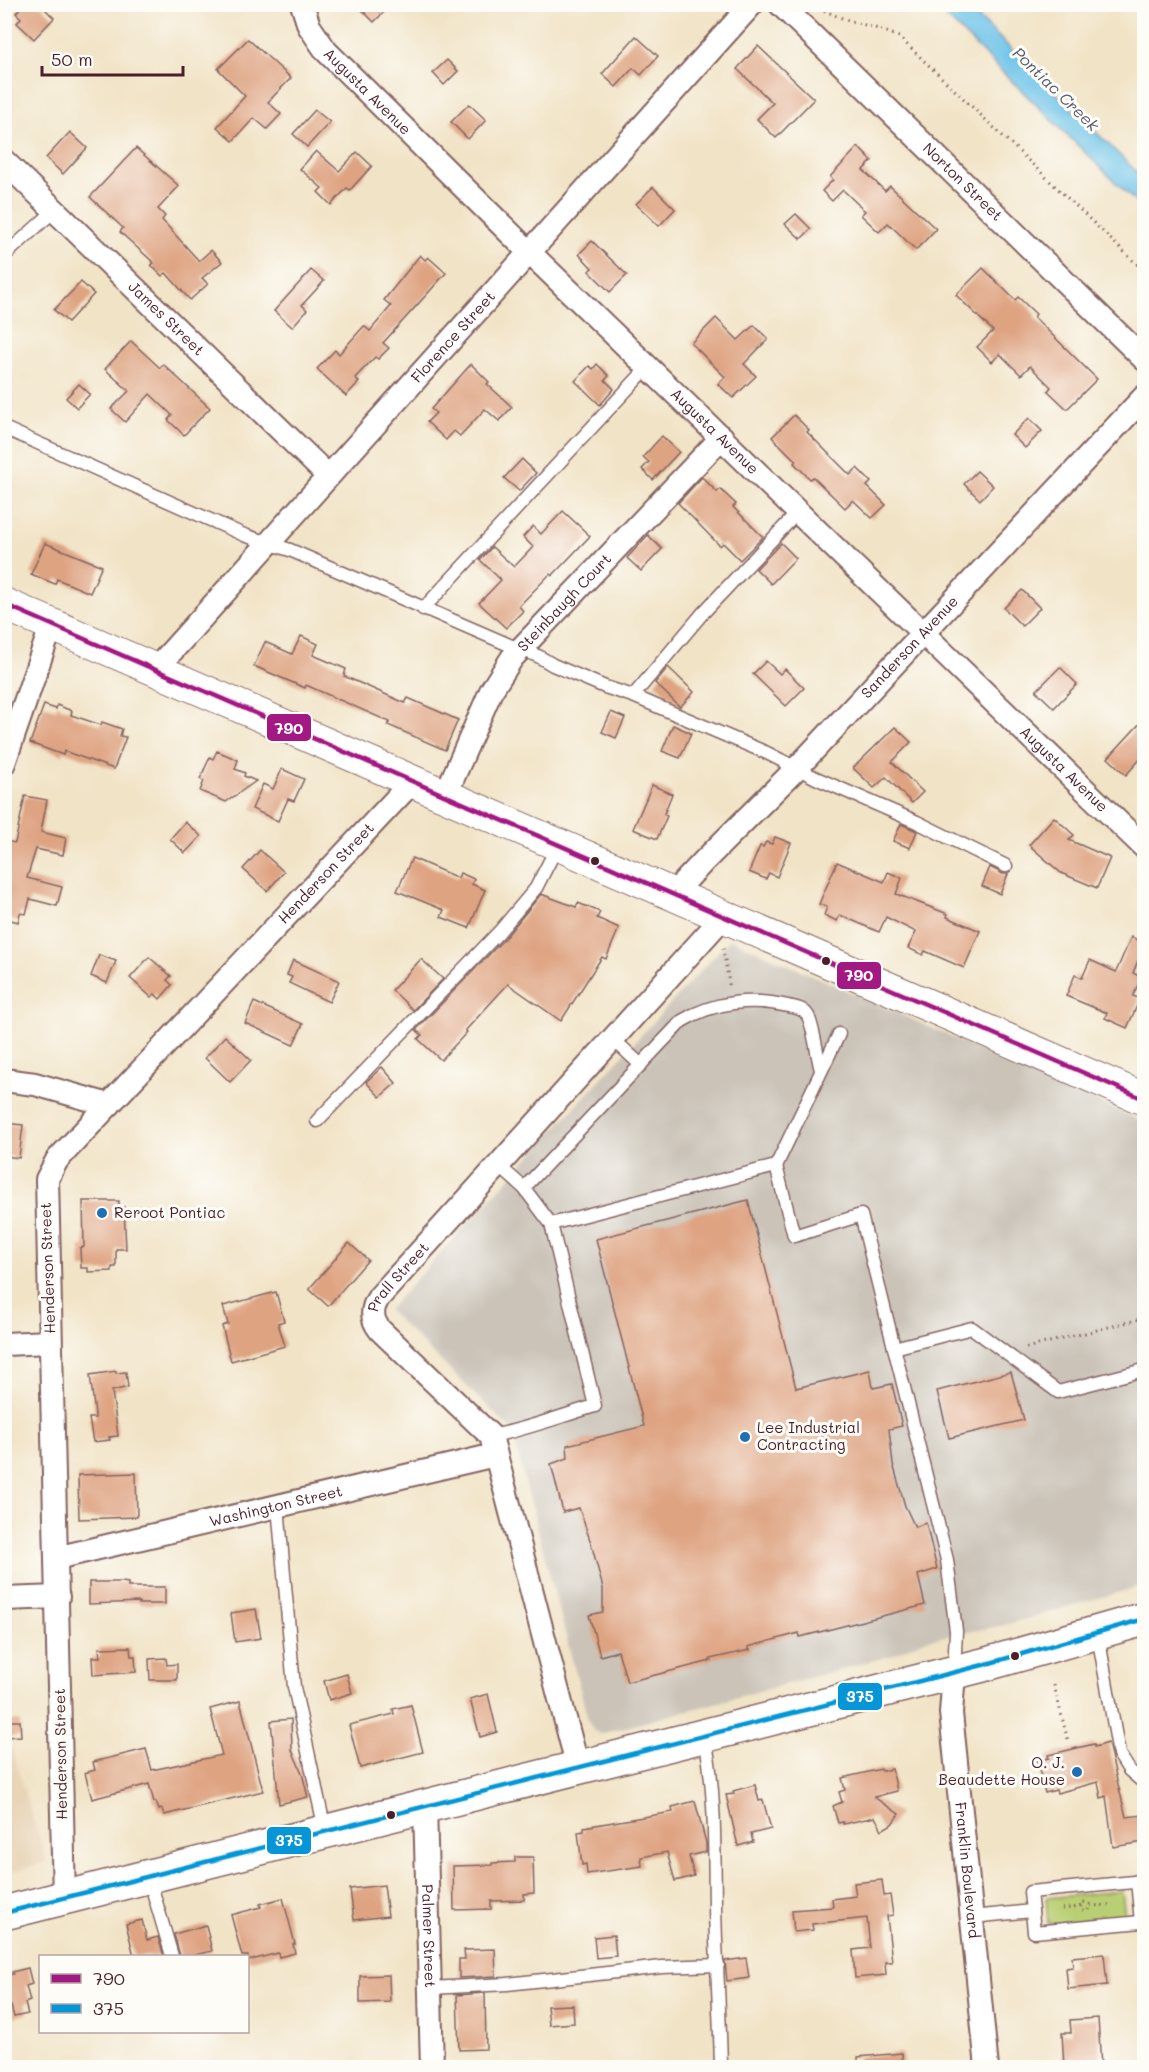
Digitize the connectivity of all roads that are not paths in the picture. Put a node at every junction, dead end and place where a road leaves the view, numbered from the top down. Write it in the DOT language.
graph roads {
  1 [pos="302,4"];
  2 [pos="752,4"];
  3 [pos="780,4"];
  4 [pos="4,161"];
  5 [pos="55,210"];
  6 [pos="530,252"];
  7 [pos="4,256"];
  8 [pos="1144,359"];
  9 [pos="649,366"];
  10 [pos="1144,397"];
  11 [pos="4,428"];
  12 [pos="722,437"];
  13 [pos="328,476"];
  14 [pos="799,512"];
  15 [pos="269,542"];
  16 [pos="4,604"];
  17 [pos="423,609"];
  18 [pos="52,624"];
  19 [pos="924,632"];
  20 [pos="521,649"];
  21 [pos="155,670"];
  22 [pos="633,696"];
  23 [pos="4,763"];
  24 [pos="797,768"];
  25 [pos="412,782"];
  26 [pos="445,796"];
  27 [pos="558,844"];
  28 [pos="1144,847"];
  29 [pos="1006,866"];
  30 [pos="674,894"];
  31 [pos="723,930"];
  32 [pos="839,1034"];
  33 [pos="613,1039"];
  34 [pos="641,1065"];
  35 [pos="821,1070"];
  36 [pos="4,1080"];
  37 [pos="1144,1099"];
  38 [pos="109,1105"];
  39 [pos="317,1121"];
  40 [pos="498,1165"];
  41 [pos="776,1166"];
  42 [pos="524,1188"];
  43 [pos="551,1224"];
  44 [pos="50,1342"];
  45 [pos="4,1344"];
  46 [pos="894,1348"];
  47 [pos="1144,1370"];
  48 [pos="493,1445"];
  49 [pos="278,1506"];
  50 [pos="56,1558"];
  51 [pos="58,1597"];
  52 [pos="4,1599"];
  53 [pos="1144,1619"];
  54 [pos="1098,1633"];
  55 [pos="954,1673"];
  56 [pos="705,1736"];
  57 [pos="578,1768"];
  58 [pos="1144,1783"];
  59 [pos="425,1806"];
  60 [pos="326,1832"];
  61 [pos="148,1877"];
  62 [pos="1141,1881"];
  63 [pos="64,1898"];
  64 [pos="1032,1911"];
  65 [pos="4,1913"];
  66 [pos="972,1917"];
  67 [pos="172,1955"];
  68 [pos="718,1965"];
  69 [pos="430,1988"];
  70 [pos="432,2067"];
  71 [pos="721,2067"];
  72 [pos="987,2067"];
  1 -- 6 [label="street, Augusta Avenue"];
  2 -- 6 [label="street, Florence Street"];
  3 -- 8 [label="street, Norton Street"];
  4 -- 5 [label="street, James Street"];
  5 -- 7 [label="lane"];
  5 -- 13 [label="street, James Street"];
  6 -- 9 [label="street, Augusta Avenue"];
  6 -- 13 [label="street, Florence Street"];
  9 -- 12 [label="street, Augusta Avenue"];
  9 -- 17 [label="lane"];
  10 -- 19 [label="street, Sanderson Avenue"];
  11 -- 15 [label="lane"];
  12 -- 14 [label="street, Augusta Avenue"];
  12 -- 20 [label="street, Steinbaugh Court"];
  13 -- 15 [label="street, Florence Street"];
  14 -- 19 [label="street, Augusta Avenue"];
  14 -- 22 [label="lane"];
  15 -- 17 [label="lane"];
  15 -- 21 [label="street, Florence Street"];
  16 -- 18 [label="main road"];
  17 -- 20 [label="lane"];
  18 -- 21 [label="main road"];
  18 -- 23 [label="street"];
  19 -- 24 [label="street, Sanderson Avenue"];
  19 -- 28 [label="street, Augusta Avenue"];
  20 -- 22 [label="lane"];
  20 -- 26 [label="street, Steinbaugh Court"];
  21 -- 25 [label="main road"];
  22 -- 24 [label="lane"];
  24 -- 29 [label="lane"];
  24 -- 30 [label="street, Sanderson Avenue"];
  25 -- 26 [label="main road"];
  25 -- 38 [label="street, Henderson Street"];
  26 -- 27 [label="main road"];
  27 -- 30 [label="main road"];
  27 -- 39 [label="lane"];
  30 -- 31 [label="main road"];
  31 -- 33 [label="street, Prall Street"];
  31 -- 37 [label="main road"];
  32 -- 35 [label="lane"];
  33 -- 34 [label="lane"];
  33 -- 40 [label="street, Prall Street"];
  34 -- 35 [label="lane"];
  34 -- 42 [label="lane"];
  35 -- 41 [label="lane"];
  36 -- 38 [label="street"];
  38 -- 44 [label="street, Henderson Street"];
  40 -- 42 [label="lane"];
  40 -- 48 [label="street, Prall Street"];
  41 -- 43 [label="lane"];
  41 -- 46 [label="lane"];
  42 -- 43 [label="lane"];
  43 -- 48 [label="lane"];
  44 -- 45 [label="street"];
  44 -- 50 [label="street, Henderson Street"];
  46 -- 47 [label="lane"];
  46 -- 55 [label="lane"];
  48 -- 49 [label="street, Washington Street"];
  48 -- 57 [label="street"];
  49 -- 50 [label="street, Washington Street"];
  49 -- 60 [label="lane"];
  50 -- 51 [label="street, Henderson Street"];
  51 -- 52 [label="street"];
  51 -- 63 [label="street, Henderson Street"];
  53 -- 54 [label="highway"];
  54 -- 55 [label="highway"];
  54 -- 58 [label="lane"];
  55 -- 56 [label="highway"];
  55 -- 66 [label="street, Franklin Boulevard"];
  56 -- 57 [label="highway"];
  56 -- 68 [label="lane"];
  57 -- 59 [label="highway"];
  59 -- 60 [label="highway"];
  59 -- 69 [label="street, Palmer Street"];
  60 -- 61 [label="highway"];
  61 -- 63 [label="highway"];
  61 -- 67 [label="lane"];
  62 -- 64 [label="lane"];
  62 -- 64 [label="lane"];
  63 -- 65 [label="highway"];
  64 -- 66 [label="lane"];
  66 -- 72 [label="street, Franklin Boulevard"];
  68 -- 69 [label="lane"];
  68 -- 71 [label="lane"];
  69 -- 70 [label="street, Palmer Street"];
}
